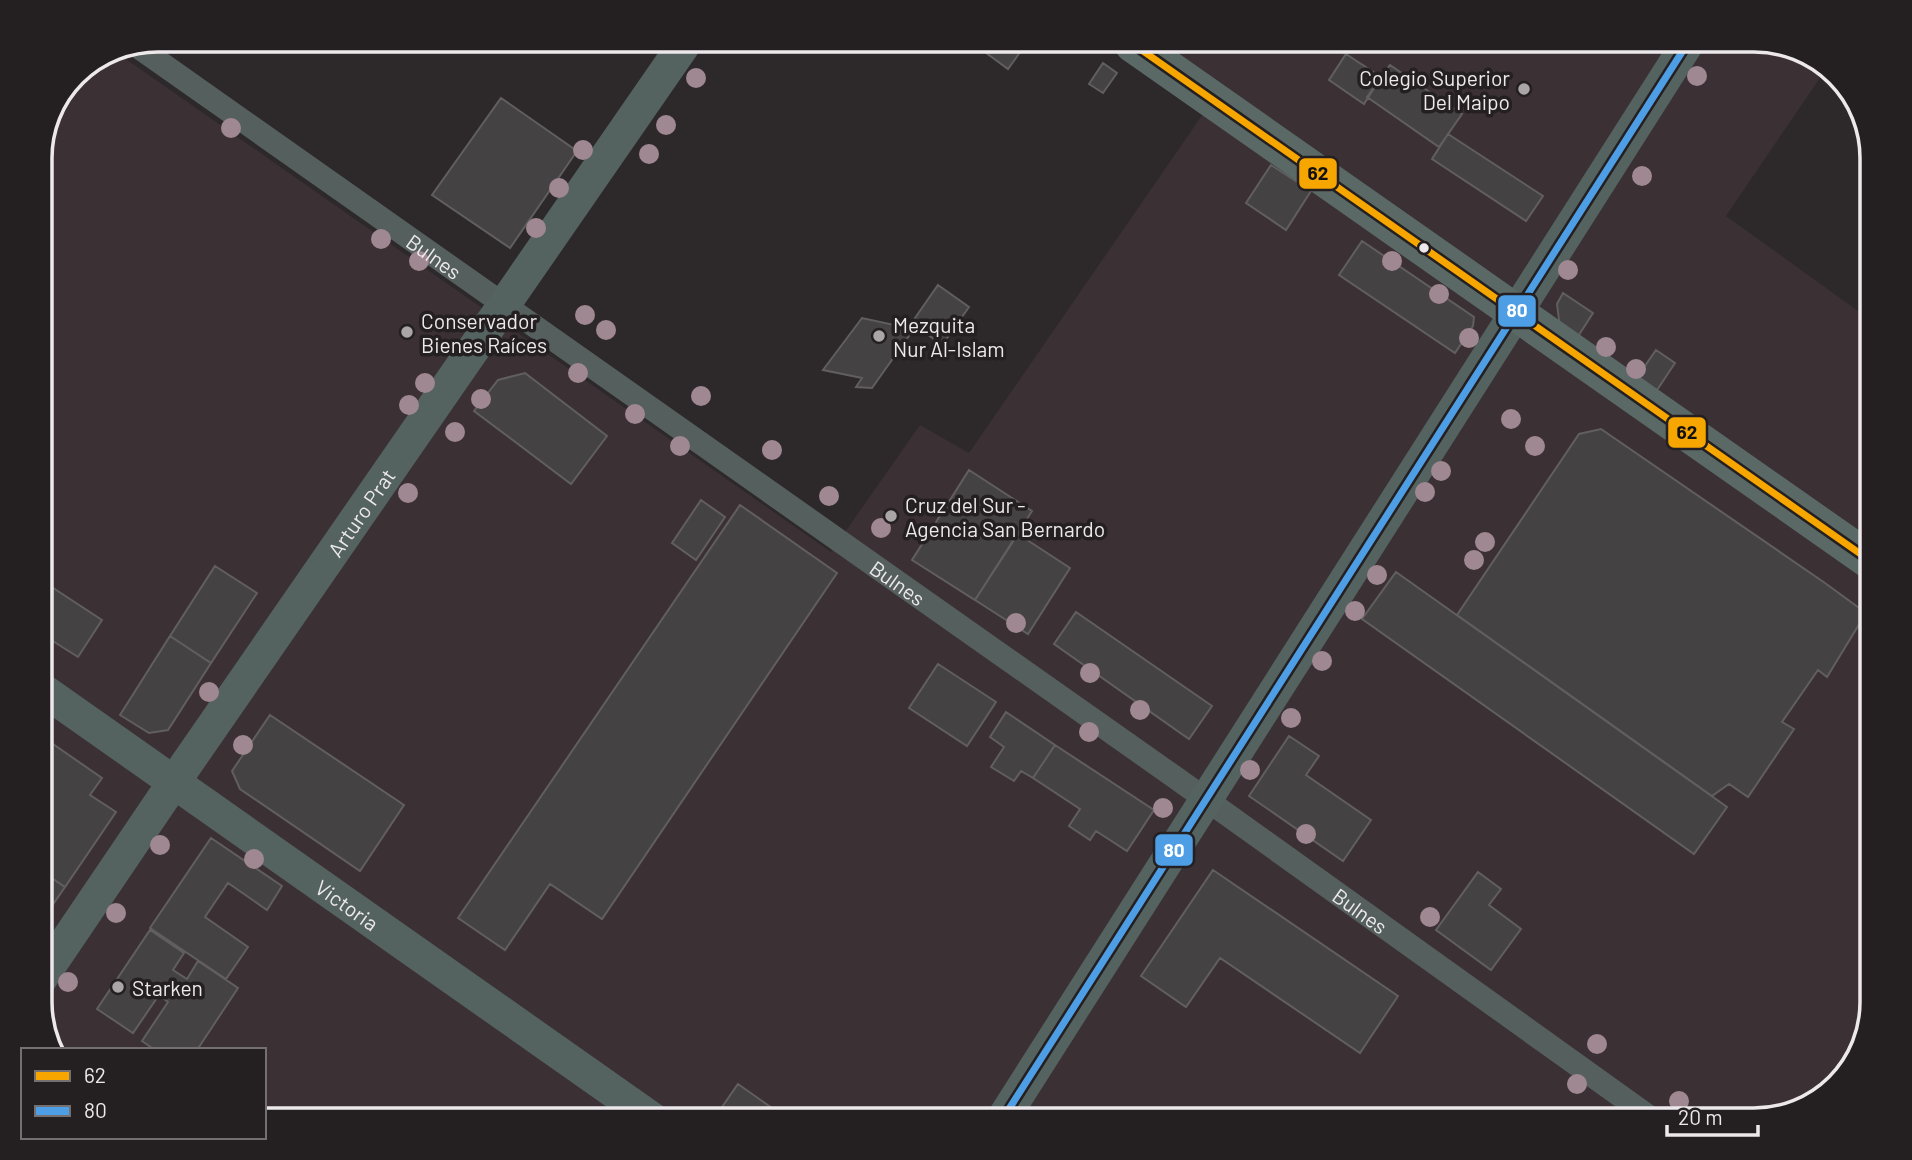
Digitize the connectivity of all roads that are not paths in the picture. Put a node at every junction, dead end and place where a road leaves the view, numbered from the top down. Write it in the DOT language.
graph roads {
  1 [pos="679,52"];
  2 [pos="1144,52"];
  3 [pos="1682,52"];
  4 [pos="147,54"];
  5 [pos="504,305"];
  6 [pos="1515,313"];
  7 [pos="1859,553"];
  8 [pos="53,697"];
  9 [pos="174,782"];
  10 [pos="1205,799"];
  11 [pos="53,961"];
  12 [pos="637,1108"];
  13 [pos="1010,1108"];
  14 [pos="1637,1108"];
  1 -- 5 [label="street, Arturo Prat"];
  2 -- 6 [label="main road"];
  3 -- 6 [label="street"];
  4 -- 5 [label="street, Bulnes"];
  5 -- 9 [label="street, Arturo Prat"];
  5 -- 10 [label="street, Bulnes"];
  6 -- 7 [label="main road"];
  6 -- 10 [label="street"];
  8 -- 9 [label="street, Victoria"];
  9 -- 11 [label="street, Arturo Prat"];
  9 -- 12 [label="street, Victoria"];
  10 -- 13 [label="street"];
  10 -- 14 [label="street, Bulnes"];
}
